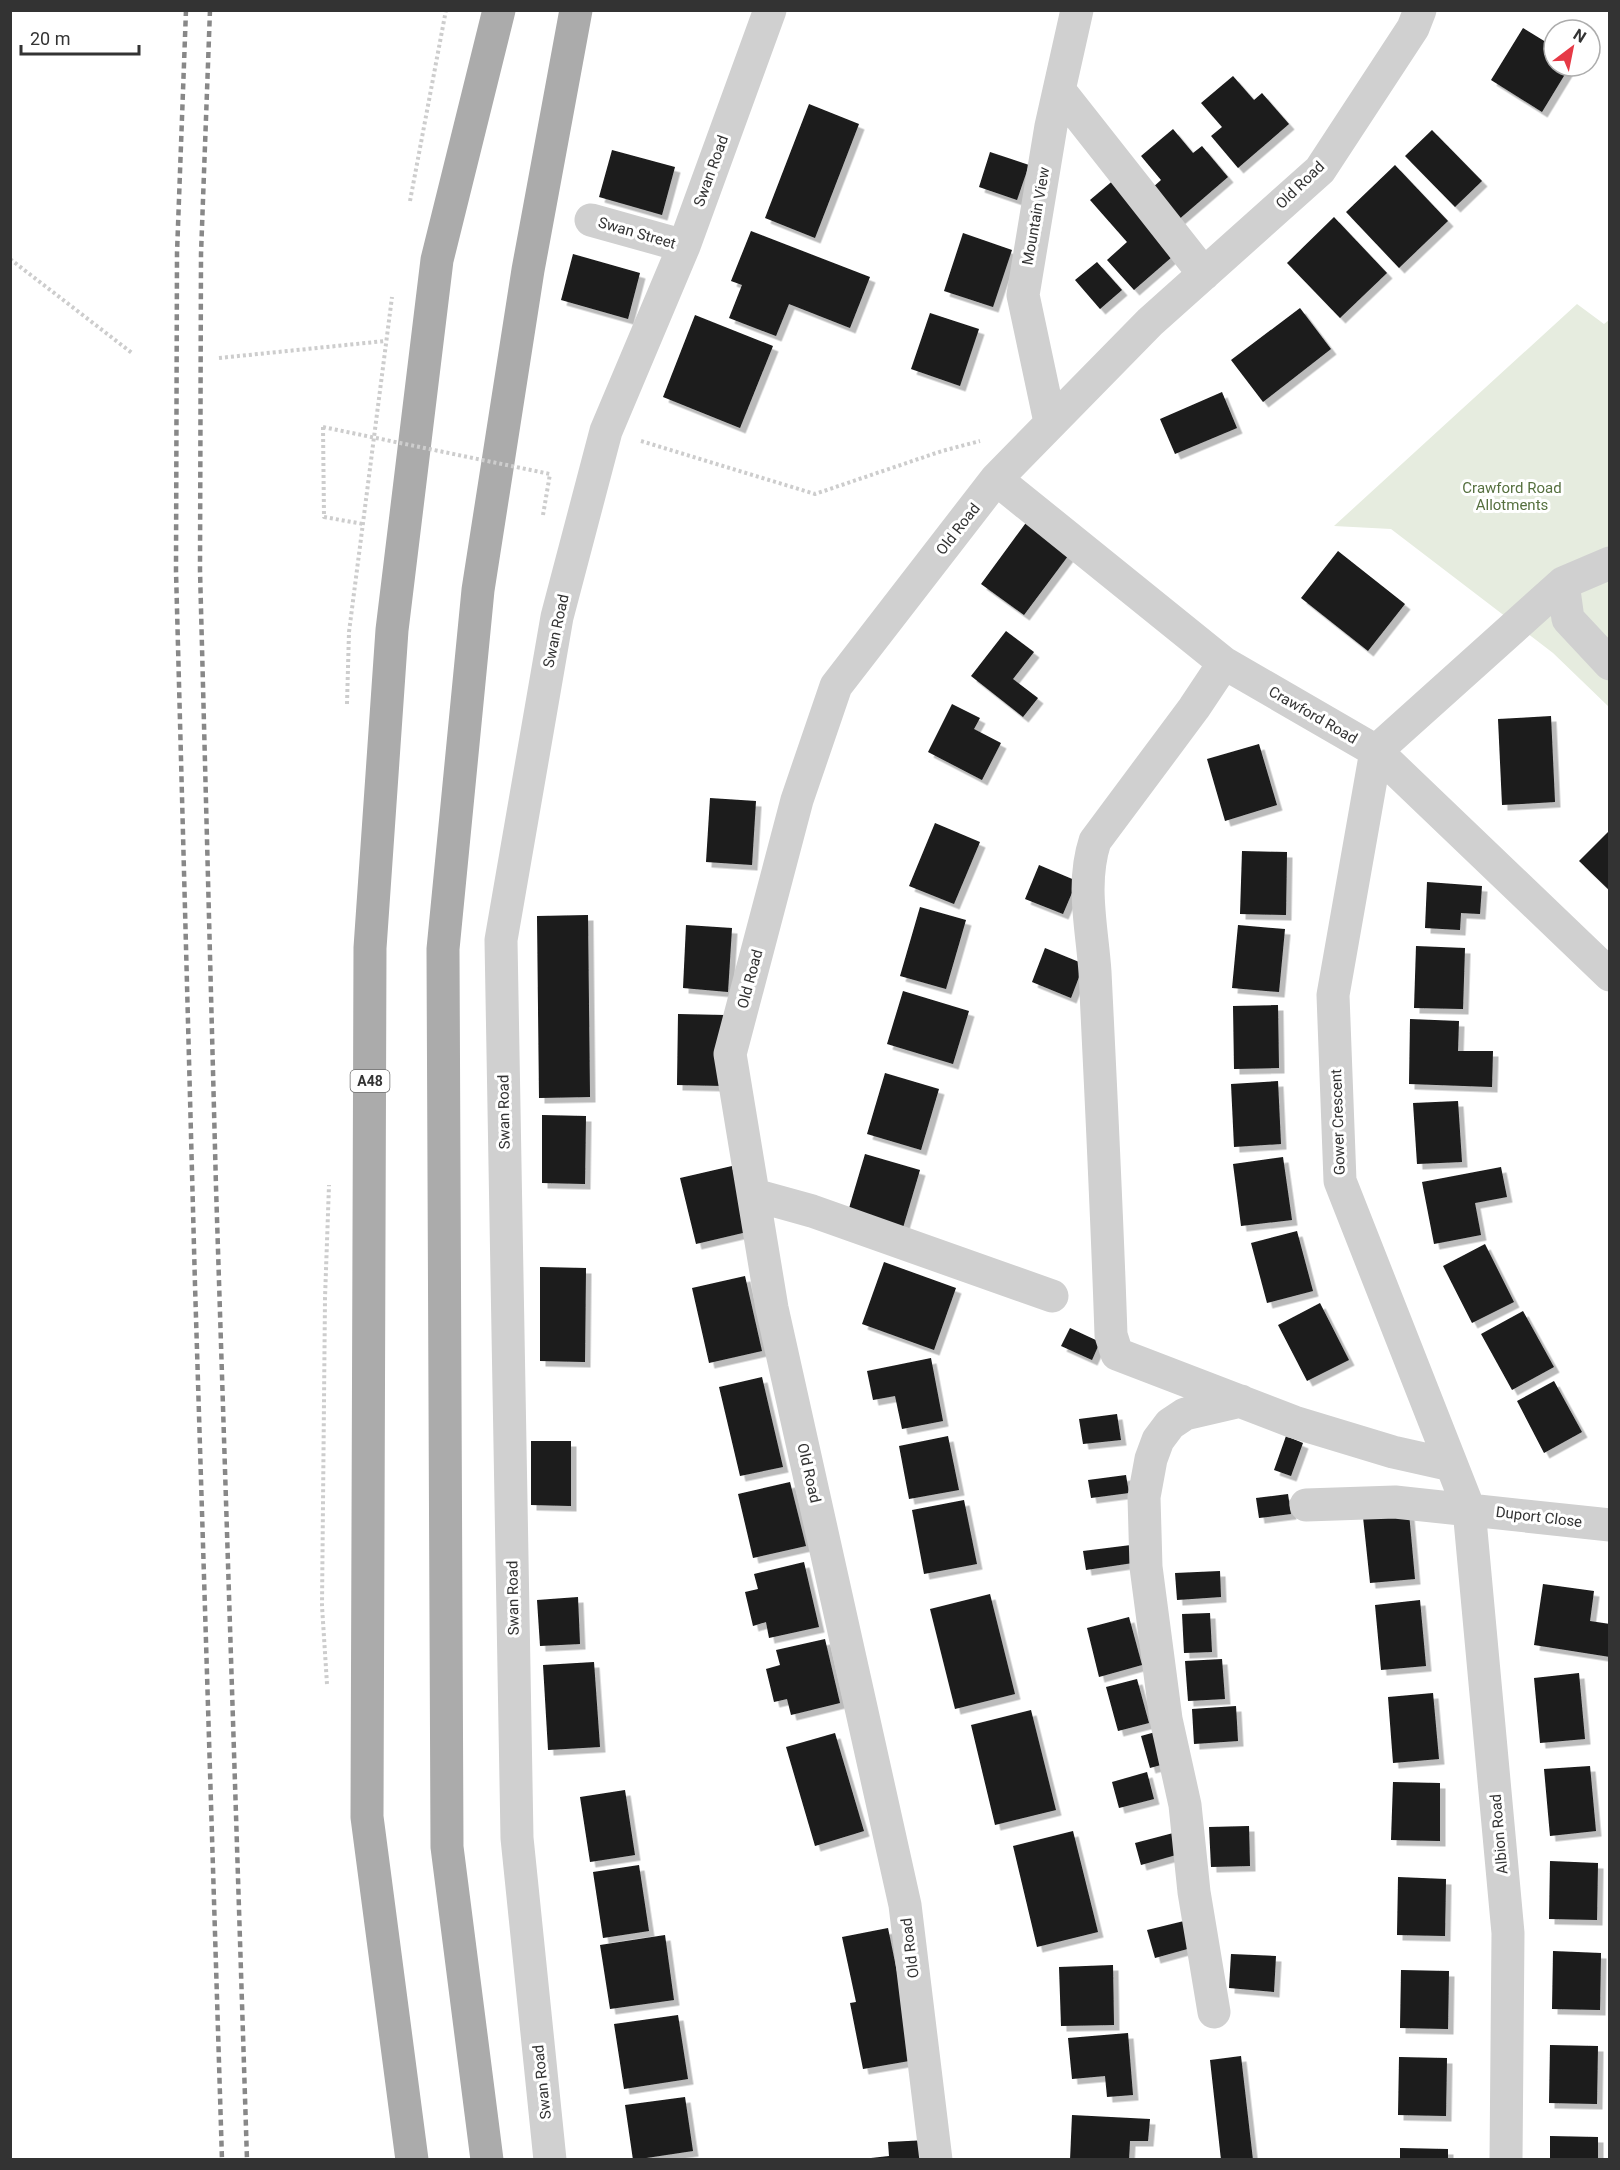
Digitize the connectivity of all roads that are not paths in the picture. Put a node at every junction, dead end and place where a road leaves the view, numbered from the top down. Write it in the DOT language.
graph roads {
  1 [pos="499,10"];
  2 [pos="576,10"];
  3 [pos="770,10"];
  4 [pos="1077,10"];
  5 [pos="1420,10"];
  6 [pos="1059,90"];
  7 [pos="591,220"];
  8 [pos="684,246"];
  9 [pos="1204,274"];
  10 [pos="1050,422"];
  11 [pos="996,479"];
  12 [pos="1610,563"];
  13 [pos="1563,583"];
  14 [pos="1224,663"];
  15 [pos="1610,664"];
  16 [pos="1376,751"];
  17 [pos="1610,975"];
  18 [pos="754,1195"];
  19 [pos="1052,1296"];
  20 [pos="1241,1401"];
  21 [pos="1451,1465"];
  22 [pos="1306,1505"];
  23 [pos="1469,1509"];
  24 [pos="1610,1525"];
  25 [pos="1214,2012"];
  26 [pos="412,2160"];
  27 [pos="487,2160"];
  28 [pos="550,2160"];
  29 [pos="936,2160"];
  30 [pos="1506,2160"];
  1 -- 26 [label="main road, A48"];
  2 -- 27 [label="main road"];
  3 -- 8 [label="street, Swan Road"];
  4 -- 6 [label="street, Mountain View"];
  5 -- 9 [label="street, Old Road"];
  6 -- 9 [label="street"];
  6 -- 10 [label="street, Mountain View"];
  7 -- 8 [label="street, Swan Street"];
  8 -- 28 [label="street, Swan Road"];
  9 -- 10 [label="street, Old Road"];
  10 -- 11 [label="street, Old Road"];
  11 -- 14 [label="street, Crawford Road"];
  11 -- 18 [label="street, Old Road"];
  12 -- 13 [label="street"];
  13 -- 15 [label="street"];
  13 -- 16 [label="street"];
  14 -- 16 [label="street, Crawford Road"];
  14 -- 20 [label="street"];
  16 -- 17 [label="street, Crawford Road"];
  16 -- 21 [label="street, Gower Crescent"];
  18 -- 19 [label="street"];
  18 -- 29 [label="street, Old Road"];
  20 -- 21 [label="street"];
  20 -- 25 [label="street"];
  21 -- 23 [label="street, Gower Crescent"];
  22 -- 23 [label="street, Duport Close"];
  23 -- 24 [label="street, Duport Close"];
  23 -- 30 [label="street, Albion Road"];
}
